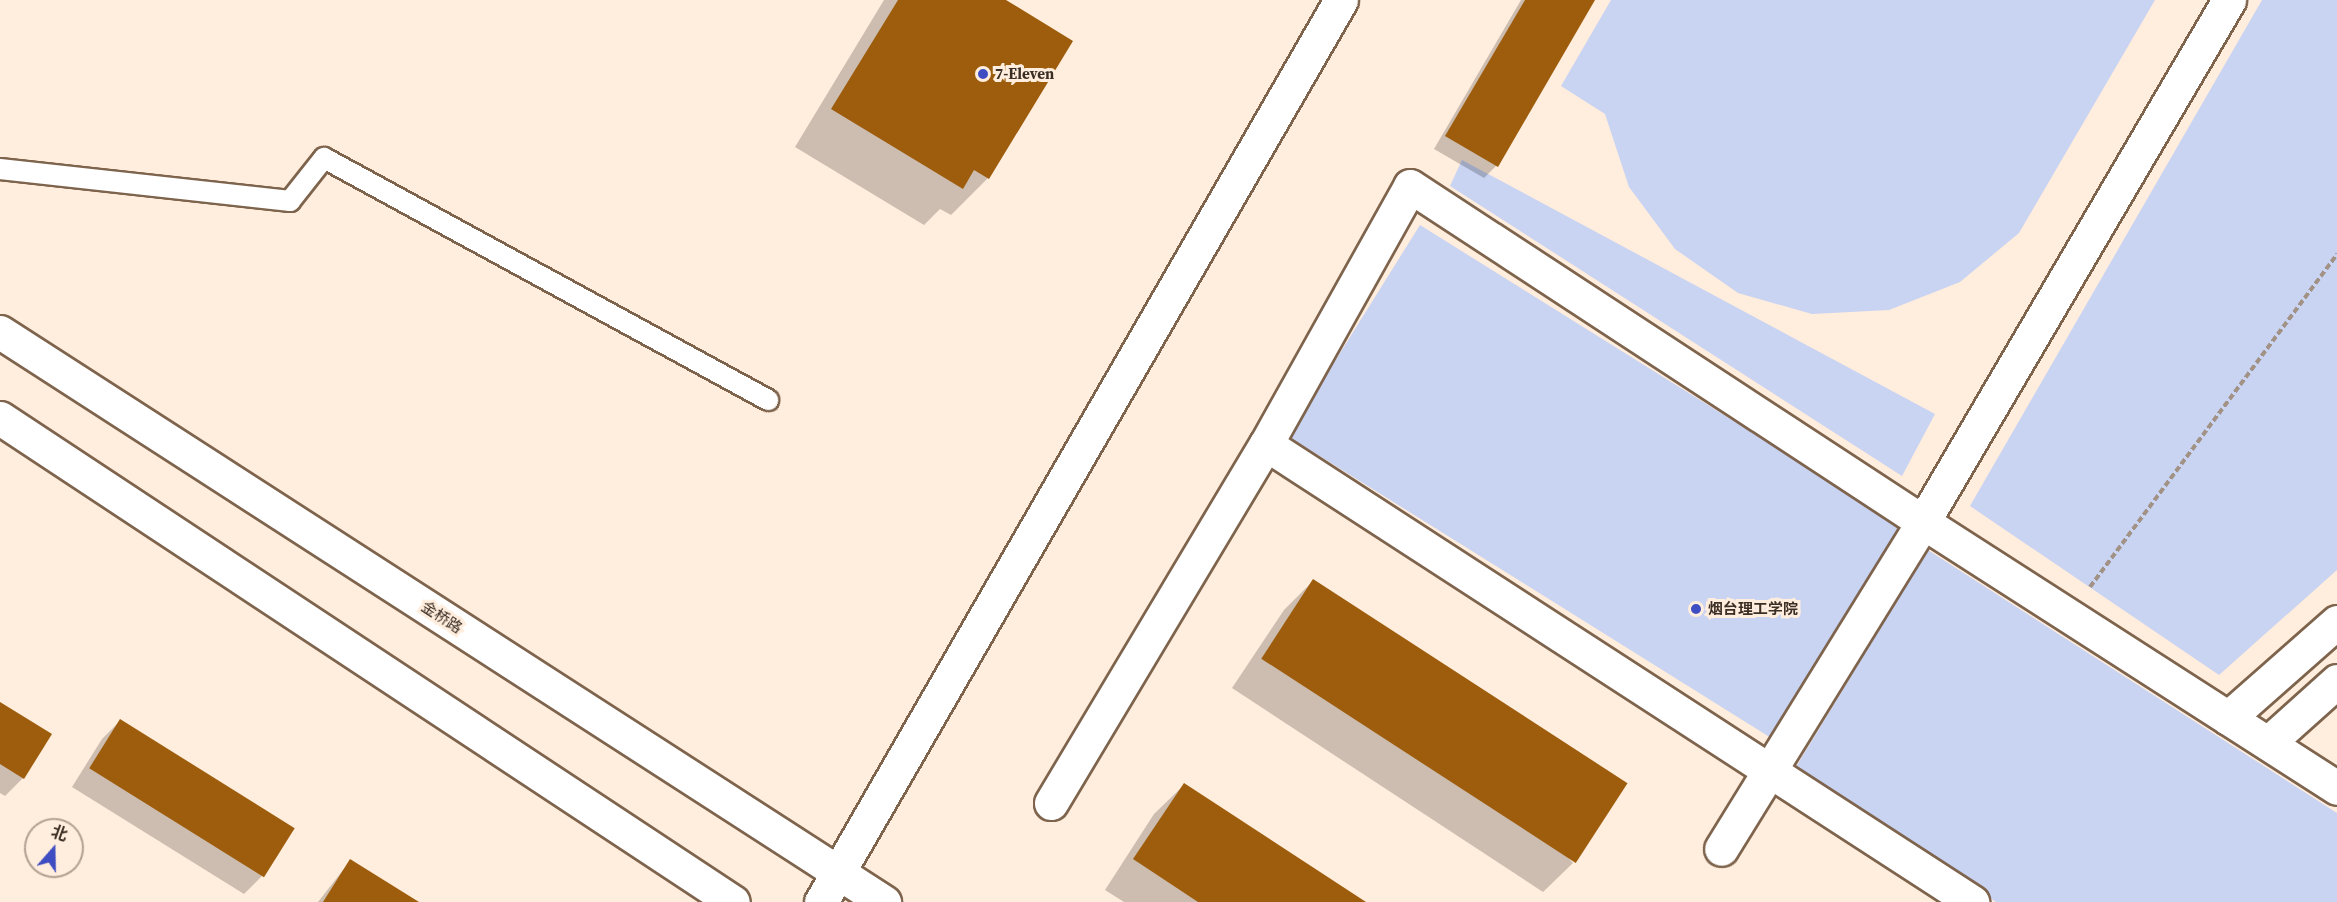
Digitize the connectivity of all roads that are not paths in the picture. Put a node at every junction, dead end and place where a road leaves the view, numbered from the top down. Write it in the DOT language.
graph roads {
  1 [pos="1341,0"];
  2 [pos="2229,0"];
  3 [pos="0,169"];
  4 [pos="0,332"];
  5 [pos="768,400"];
  6 [pos="0,418"];
  7 [pos="1266,444"];
  8 [pos="1923,522"];
  9 [pos="2337,622"];
  10 [pos="2337,681"];
  11 [pos="2228,718"];
  12 [pos="2268,743"];
  13 [pos="2337,788"];
  14 [pos="1051,803"];
  15 [pos="1721,849"];
  16 [pos="838,872"];
  17 [pos="733,902"];
  18 [pos="821,902"];
  19 [pos="884,902"];
  20 [pos="1972,902"];
  1 -- 16 [label="street"];
  2 -- 8 [label="street"];
  3 -- 5 [label="lane"];
  4 -- 16 [label="street, 金桥路"];
  6 -- 17 [label="street"];
  7 -- 8 [label="street"];
  7 -- 14 [label="street"];
  7 -- 20 [label="street"];
  8 -- 11 [label="street"];
  8 -- 15 [label="street"];
  9 -- 11 [label="street"];
  10 -- 12 [label="street"];
  11 -- 12 [label="street"];
  12 -- 13 [label="street"];
  16 -- 18 [label="street"];
  16 -- 19 [label="street, 金桥路"];
}
